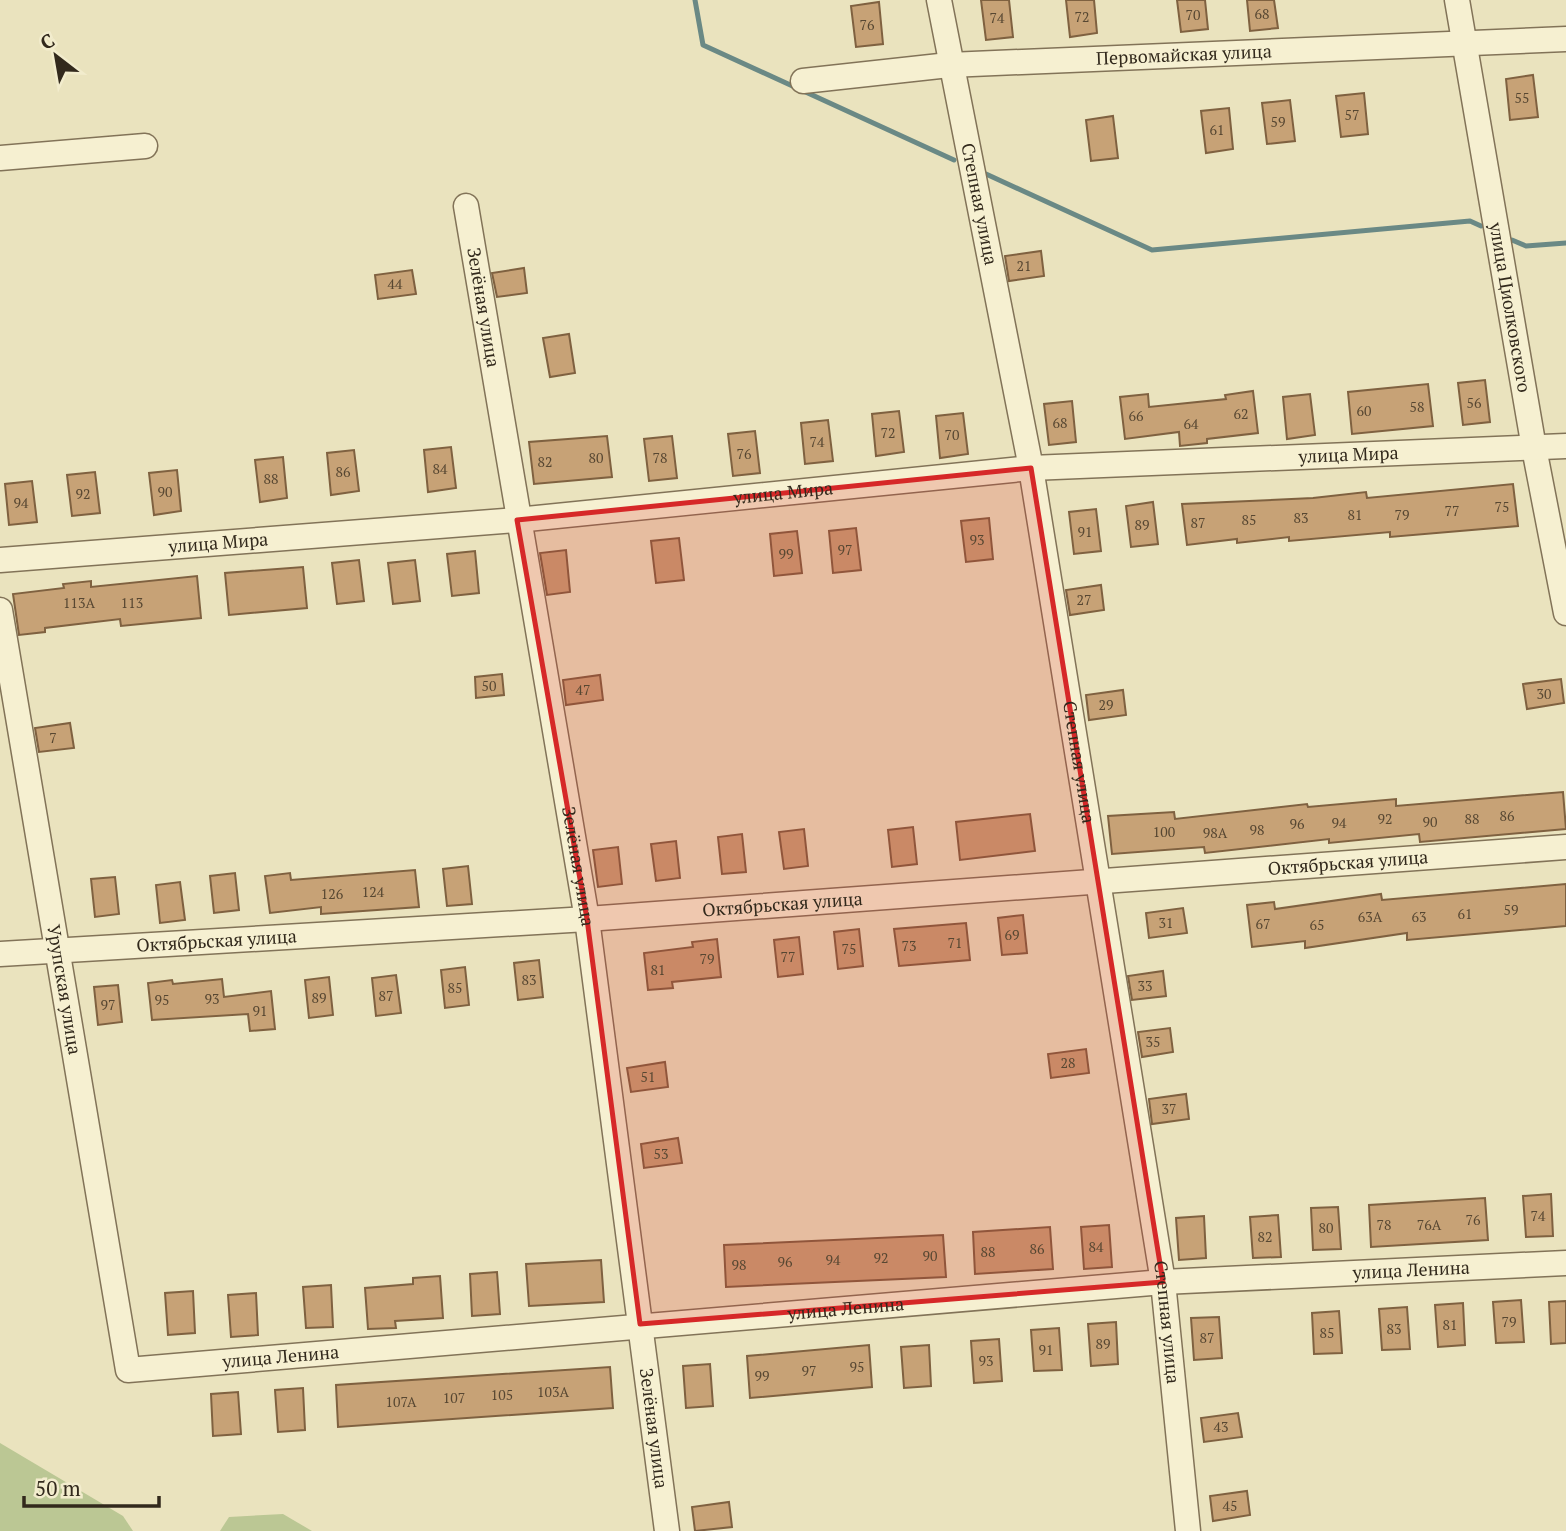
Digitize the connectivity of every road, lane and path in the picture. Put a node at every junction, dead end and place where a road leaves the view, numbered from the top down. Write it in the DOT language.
graph roads {
  1 [pos="939,0"];
  2 [pos="1457,0"];
  3 [pos="1566,39"];
  4 [pos="1464,42"];
  5 [pos="949,65"];
  6 [pos="803,80"];
  7 [pos="145,146"];
  8 [pos="0,158"];
  9 [pos="466,206"];
  10 [pos="1566,446"];
  11 [pos="1534,448"];
  12 [pos="1031,468"];
  13 [pos="517,520"];
  14 [pos="0,560"];
  15 [pos="0,610"];
  16 [pos="1566,612"];
  17 [pos="1566,847"];
  18 [pos="1098,882"];
  19 [pos="587,919"];
  20 [pos="56,951"];
  21 [pos="0,954"];
  22 [pos="1566,1263"];
  23 [pos="1163,1282"];
  24 [pos="640,1324"];
  25 [pos="128,1370"];
  26 [pos="667,1531"];
  27 [pos="1188,1531"];
  1 -- 5 [label="street, Степная улица"];
  2 -- 4 [label="street, улица Циолковского"];
  3 -- 4 [label="street, Первомайская улица"];
  4 -- 5 [label="street, Первомайская улица"];
  4 -- 11 [label="street, улица Циолковского"];
  5 -- 6 [label="street, Первомайская улица"];
  5 -- 12 [label="street, Степная улица"];
  7 -- 8 [label="street"];
  9 -- 13 [label="street, Зелёная улица"];
  10 -- 11 [label="street, улица Мира"];
  11 -- 12 [label="street, улица Мира"];
  11 -- 16 [label="street, улица Циолковского"];
  12 -- 13 [label="street, улица Мира"];
  12 -- 18 [label="street, Степная улица"];
  13 -- 14 [label="street, улица Мира"];
  13 -- 19 [label="street, Зелёная улица"];
  15 -- 20 [label="street, Урупская улица"];
  17 -- 18 [label="street, Октябрьская улица"];
  18 -- 19 [label="street, Октябрьская улица"];
  18 -- 23 [label="street, Степная улица"];
  19 -- 20 [label="street, Октябрьская улица"];
  19 -- 24 [label="street, Зелёная улица"];
  20 -- 21 [label="street, Октябрьская улица"];
  20 -- 25 [label="street, Урупская улица"];
  22 -- 23 [label="street, улица Ленина"];
  23 -- 24 [label="street, улица Ленина"];
  23 -- 27 [label="street, Степная улица"];
  24 -- 25 [label="street, улица Ленина"];
  24 -- 26 [label="street, Зелёная улица"];
}
